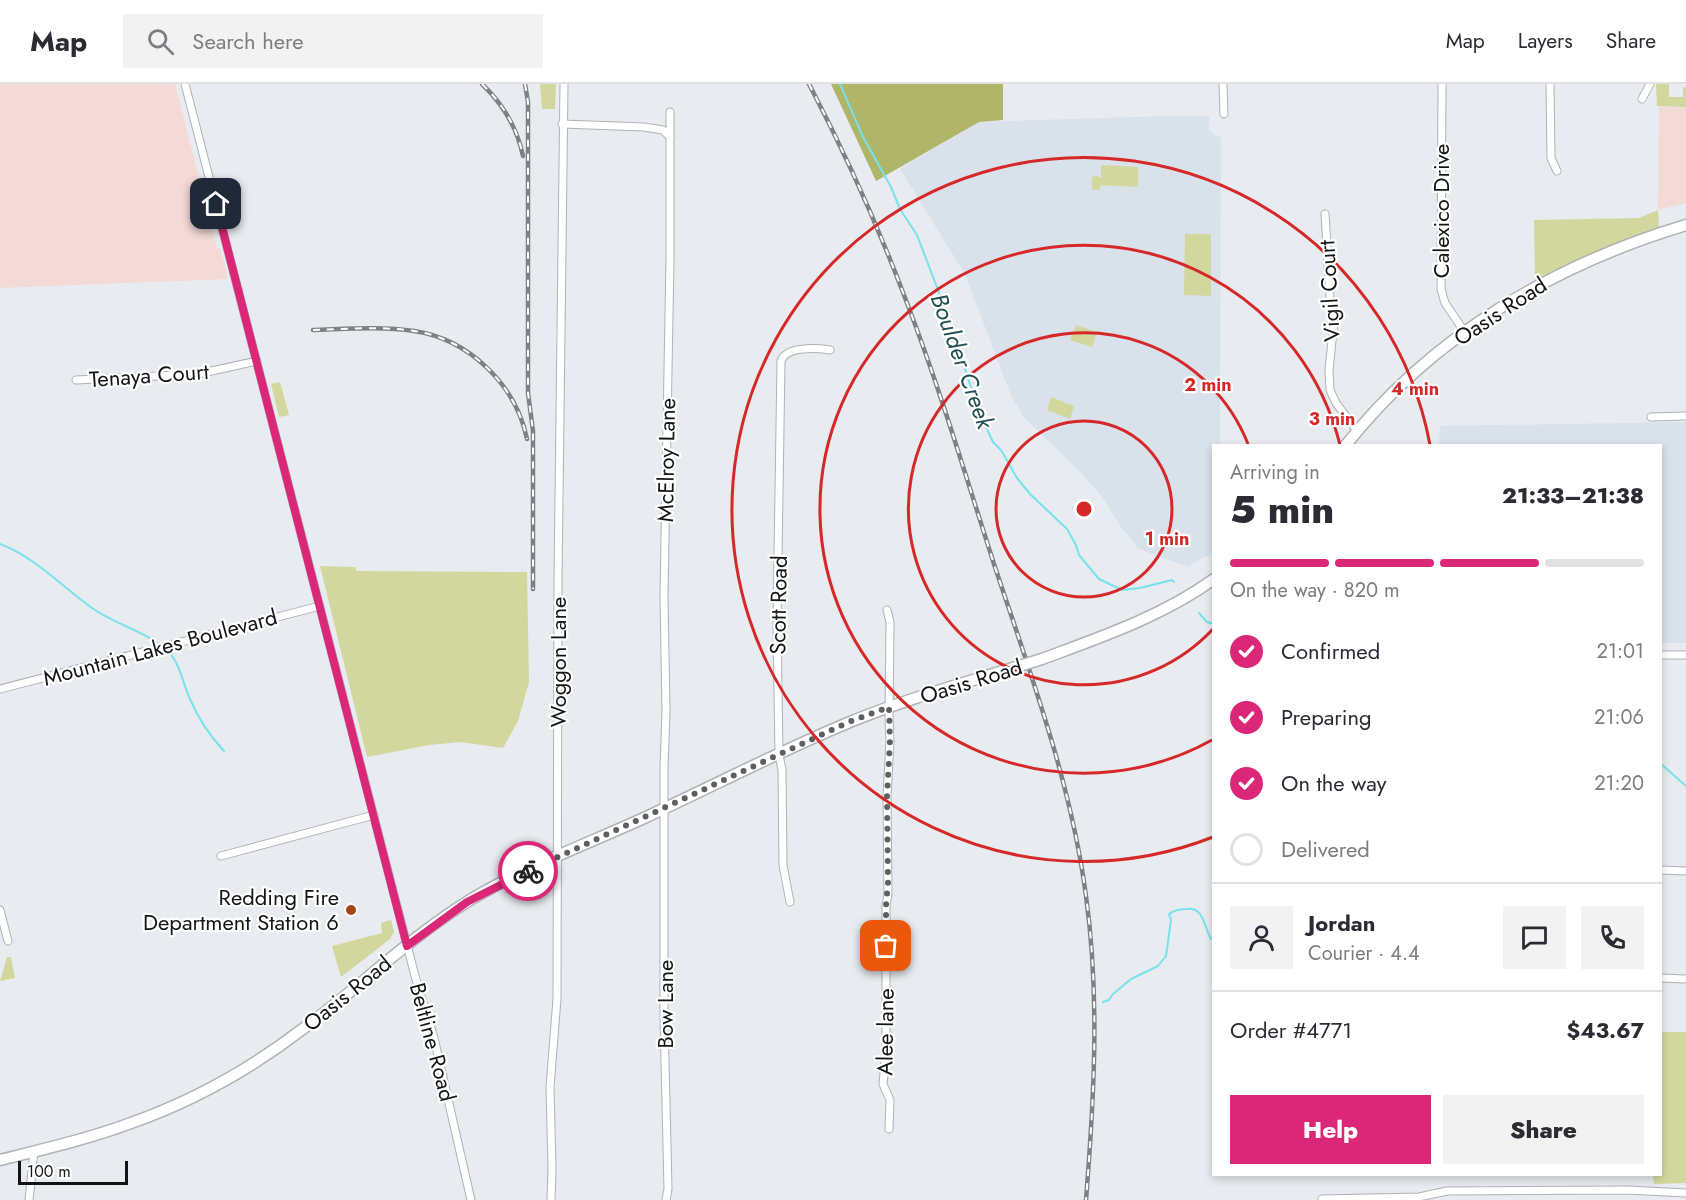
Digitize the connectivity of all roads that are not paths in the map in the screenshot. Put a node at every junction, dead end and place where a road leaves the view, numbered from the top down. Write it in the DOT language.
graph roads {
  1 [pos="185,84"];
  2 [pos="564,84"];
  3 [pos="1222,84"];
  4 [pos="1442,84"];
  5 [pos="1550,84"];
  6 [pos="1650,84"];
  7 [pos="1642,99"];
  8 [pos="670,112"];
  9 [pos="1224,114"];
  10 [pos="562,124"];
  11 [pos="670,136"];
  12 [pos="1557,171"];
  13 [pos="1325,214"];
  14 [pos="1686,225"];
  15 [pos="1464,331"];
  16 [pos="830,350"];
  17 [pos="257,361"];
  18 [pos="76,380"];
  19 [pos="1686,416"];
  20 [pos="1651,417"];
  21 [pos="1357,431"];
  22 [pos="1347,444"];
  23 [pos="1212,580"];
  24 [pos="320,606"];
  25 [pos="887,610"];
  26 [pos="1662,655"];
  27 [pos="1686,655"];
  28 [pos="0,689"];
  29 [pos="889,707"];
  30 [pos="778,755"];
  31 [pos="666,808"];
  32 [pos="374,815"];
  33 [pos="221,856"];
  34 [pos="559,857"];
  35 [pos="1662,870"];
  36 [pos="1686,871"];
  37 [pos="790,902"];
  38 [pos="0,910"];
  39 [pos="8,941"];
  40 [pos="407,946"];
  41 [pos="1662,978"];
  42 [pos="1686,979"];
  43 [pos="889,1129"];
  44 [pos="34,1152"];
  45 [pos="0,1160"];
  46 [pos="1686,1193"];
  47 [pos="1322,1199"];
  48 [pos="28,1200"];
  49 [pos="471,1200"];
  50 [pos="551,1200"];
  51 [pos="666,1200"];
  1 -- 17 [label="street, Beltline Road"];
  2 -- 10 [label="street, Woggon Lane"];
  3 -- 9 [label="street"];
  4 -- 15 [label="street, Calexico Drive"];
  5 -- 12 [label="street"];
  6 -- 7 [label="street"];
  8 -- 11 [label="street, McElroy Lane"];
  10 -- 11 [label="street"];
  10 -- 34 [label="street, Woggon Lane"];
  11 -- 31 [label="street, McElroy Lane"];
  13 -- 21 [label="street, Vigil Court"];
  14 -- 15 [label="main road, Oasis Road"];
  15 -- 21 [label="main road, Oasis Road"];
  16 -- 30 [label="street, Scott Road"];
  17 -- 18 [label="street, Tenaya Court"];
  17 -- 24 [label="street, Beltline Road"];
  19 -- 20 [label="street"];
  21 -- 22 [label="main road, Oasis Road"];
  23 -- 29 [label="main road, Oasis Road, bridge"];
  24 -- 28 [label="street, Mountain Lakes Boulevard"];
  24 -- 32 [label="street, Beltline Road"];
  25 -- 29 [label="street, Alee lane"];
  26 -- 27 [label="street"];
  29 -- 30 [label="main road, Oasis Road"];
  29 -- 43 [label="street, Alee lane"];
  30 -- 31 [label="main road, Oasis Road"];
  30 -- 37 [label="street, Scott Road"];
  31 -- 34 [label="main road, Oasis Road"];
  31 -- 51 [label="street, Bow Lane"];
  32 -- 33 [label="street"];
  32 -- 40 [label="street, Beltline Road"];
  34 -- 40 [label="main road, Oasis Road"];
  34 -- 50 [label="street, Woggon Lane"];
  35 -- 36 [label="street"];
  38 -- 39 [label="street"];
  40 -- 44 [label="main road, Oasis Road"];
  40 -- 49 [label="street, Beltline Road"];
  41 -- 42 [label="street"];
  44 -- 45 [label="main road, Oasis Road"];
  44 -- 48 [label="street"];
  46 -- 47 [label="street"];
}
